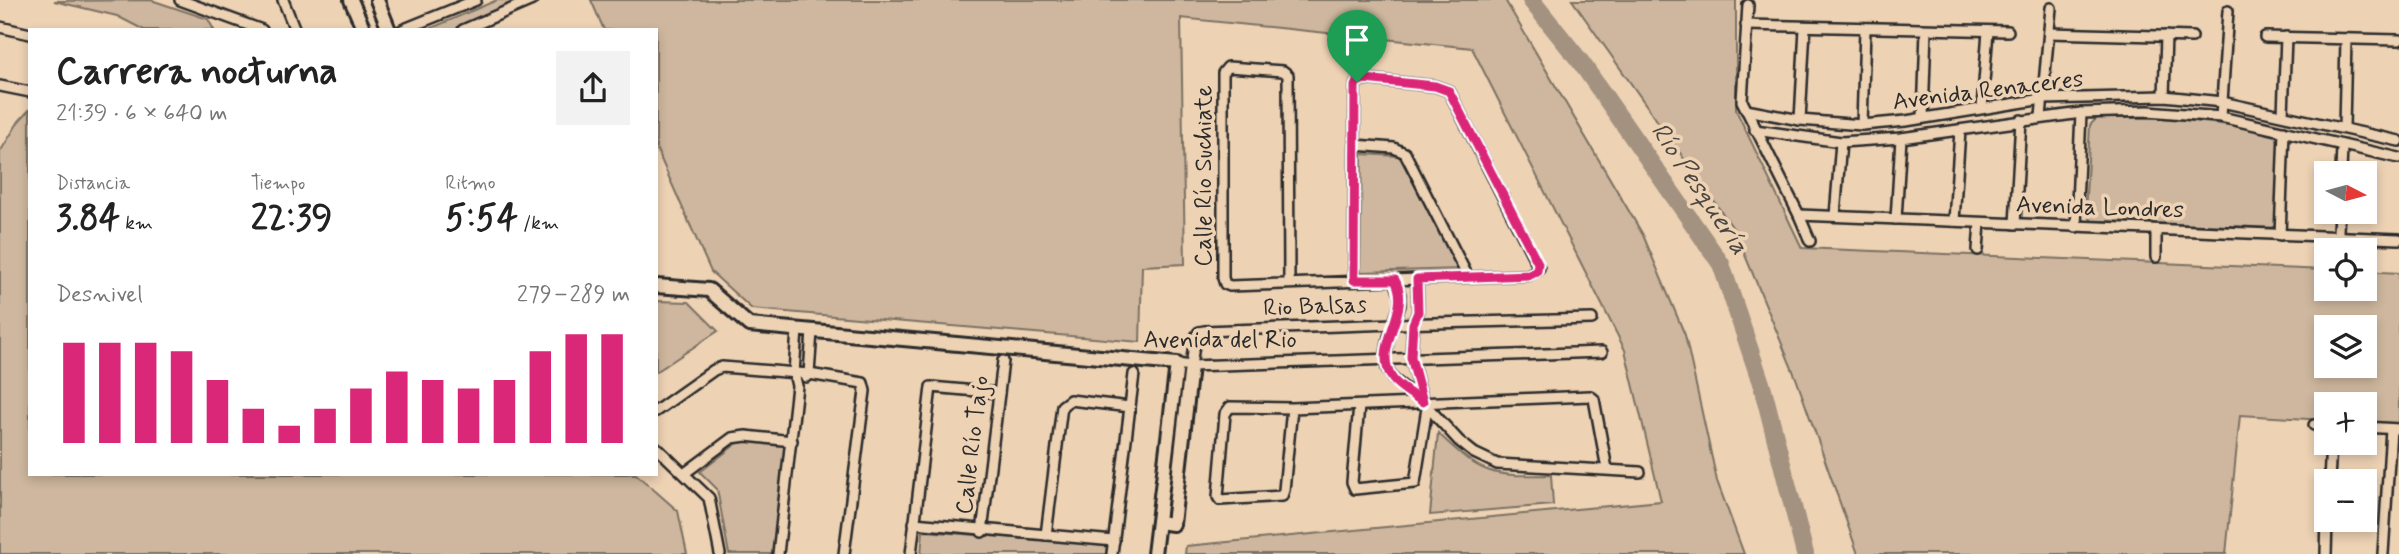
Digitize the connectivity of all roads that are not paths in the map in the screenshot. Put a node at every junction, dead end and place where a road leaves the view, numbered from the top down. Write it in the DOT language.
graph roads {
  1 [pos="180,0"];
  2 [pos="283,0"];
  3 [pos="351,0"];
  4 [pos="377,0"];
  5 [pos="476,0"];
  6 [pos="532,0"];
  7 [pos="1748,5"];
  8 [pos="2051,8"];
  9 [pos="2228,11"];
  10 [pos="228,17"];
  11 [pos="1746,25"];
  12 [pos="0,27"];
  13 [pos="231,28"];
  14 [pos="257,28"];
  15 [pos="294,28"];
  16 [pos="363,28"];
  17 [pos="388,28"];
  18 [pos="407,28"];
  19 [pos="468,28"];
  20 [pos="1805,28"];
  21 [pos="1865,29"];
  22 [pos="1926,30"];
  23 [pos="1988,31"];
  24 [pos="2008,31"];
  25 [pos="2049,33"];
  26 [pos="28,34"];
  27 [pos="2166,36"];
  28 [pos="2192,37"];
  29 [pos="2265,37"];
  30 [pos="2286,37"];
  31 [pos="2346,38"];
  32 [pos="2399,40"];
  33 [pos="0,86"];
  34 [pos="28,92"];
  35 [pos="2164,96"];
  36 [pos="2043,99"];
  37 [pos="2222,102"];
  38 [pos="1983,108"];
  39 [pos="1746,110"];
  40 [pos="2081,113"];
  41 [pos="2283,114"];
  42 [pos="2041,117"];
  43 [pos="2221,117"];
  44 [pos="1923,118"];
  45 [pos="1800,120"];
  46 [pos="2021,120"];
  47 [pos="1862,125"];
  48 [pos="2344,128"];
  49 [pos="1755,130"];
  50 [pos="1960,130"];
  51 [pos="2284,131"];
  52 [pos="1901,138"];
  53 [pos="2399,141"];
  54 [pos="1841,142"];
  55 [pos="1355,145"];
  56 [pos="2342,145"];
  57 [pos="2399,158"];
  58 [pos="2341,161"];
  59 [pos="1799,215"];
  60 [pos="1835,216"];
  61 [pos="1896,219"];
  62 [pos="1954,221"];
  63 [pos="1980,223"];
  64 [pos="2015,224"];
  65 [pos="2339,224"];
  66 [pos="2076,228"];
  67 [pos="2156,230"];
  68 [pos="2399,232"];
  69 [pos="2280,235"];
  70 [pos="2338,237"];
  71 [pos="2399,239"];
  72 [pos="1810,242"];
  73 [pos="1978,250"];
  74 [pos="2156,257"];
  75 [pos="1468,277"];
  76 [pos="1417,279"];
  77 [pos="1354,280"];
  78 [pos="1395,280"];
  79 [pos="1289,284"];
  80 [pos="658,286"];
  81 [pos="1592,319"];
  82 [pos="1394,324"];
  83 [pos="1413,324"];
  84 [pos="797,330"];
  85 [pos="812,331"];
  86 [pos="1602,352"];
  87 [pos="1411,357"];
  88 [pos="1385,359"];
  89 [pos="1003,361"];
  90 [pos="1177,364"];
  91 [pos="1191,366"];
  92 [pos="794,373"];
  93 [pos="809,374"];
  94 [pos="1134,374"];
  95 [pos="797,386"];
  96 [pos="999,393"];
  97 [pos="1425,405"];
  98 [pos="1360,406"];
  99 [pos="1130,407"];
  100 [pos="1292,408"];
  101 [pos="658,410"];
  102 [pos="2377,428"];
  103 [pos="2395,429"];
  104 [pos="792,441"];
  105 [pos="658,449"];
  106 [pos="1607,469"];
  107 [pos="1640,472"];
  108 [pos="685,473"];
  109 [pos="1157,522"];
  110 [pos="914,523"];
  111 [pos="983,531"];
  112 [pos="2327,532"];
  113 [pos="1046,536"];
  114 [pos="1114,541"];
  115 [pos="720,554"];
  116 [pos="778,554"];
  117 [pos="844,554"];
  118 [pos="911,554"];
  119 [pos="1112,554"];
  120 [pos="1154,554"];
  121 [pos="2326,554"];
  122 [pos="2383,554"];
  1 -- 10 [label="street"];
  2 -- 15 [label="street"];
  3 -- 16 [label="street"];
  4 -- 17 [label="street"];
  5 -- 18 [label="street"];
  6 -- 19 [label="street"];
  7 -- 11 [label="street"];
  8 -- 25 [label="street"];
  9 -- 37 [label="street"];
  10 -- 13 [label="street"];
  10 -- 14 [label="street"];
  11 -- 20 [label="street"];
  11 -- 39 [label="street"];
  12 -- 26 [label="street"];
  20 -- 21 [label="street"];
  20 -- 45 [label="street"];
  21 -- 22 [label="street"];
  21 -- 47 [label="street"];
  22 -- 23 [label="street"];
  22 -- 44 [label="street"];
  23 -- 24 [label="street"];
  23 -- 38 [label="street"];
  25 -- 27 [label="street"];
  25 -- 36 [label="street"];
  27 -- 28 [label="street"];
  27 -- 35 [label="street"];
  29 -- 30 [label="street"];
  30 -- 31 [label="street"];
  30 -- 41 [label="street"];
  31 -- 32 [label="street"];
  31 -- 48 [label="street"];
  33 -- 34 [label="street"];
  35 -- 36 [label="street, Avenida Renaceres"];
  35 -- 37 [label="street, Avenida Renaceres"];
  36 -- 38 [label="street, Avenida Renaceres"];
  36 -- 42 [label="street"];
  37 -- 41 [label="street, Avenida Renaceres"];
  37 -- 43 [label="street"];
  38 -- 44 [label="street, Avenida Renaceres"];
  39 -- 45 [label="street, Avenida Renaceres"];
  39 -- 49 [label="street"];
  40 -- 42 [label="street, Avenida Renaceres"];
  40 -- 43 [label="street, Avenida Renaceres"];
  40 -- 66 [label="street"];
  41 -- 48 [label="street, Avenida Renaceres"];
  42 -- 46 [label="street, Avenida Renaceres"];
  43 -- 51 [label="street, Avenida Renaceres"];
  44 -- 47 [label="street, Avenida Renaceres"];
  45 -- 47 [label="street, Avenida Renaceres"];
  46 -- 50 [label="street, Avenida Renaceres"];
  46 -- 64 [label="street"];
  48 -- 53 [label="street, Avenida Renaceres"];
  49 -- 54 [label="street, Avenida Renaceres"];
  49 -- 59 [label="street"];
  50 -- 52 [label="street, Avenida Renaceres"];
  50 -- 62 [label="street"];
  51 -- 56 [label="street, Avenida Renaceres"];
  51 -- 69 [label="street"];
  52 -- 54 [label="street, Avenida Renaceres"];
  52 -- 61 [label="street"];
  54 -- 60 [label="street"];
  55 -- 75 [label="street"];
  55 -- 75 [label="street"];
  55 -- 77 [label="street"];
  56 -- 57 [label="street, Avenida Renaceres"];
  56 -- 58 [label="street"];
  59 -- 60 [label="street, Avenida Londres"];
  59 -- 72 [label="street"];
  60 -- 61 [label="street, Avenida Londres"];
  61 -- 62 [label="street, Avenida Londres"];
  62 -- 63 [label="street, Avenida Londres"];
  63 -- 64 [label="street, Avenida Londres"];
  63 -- 73 [label="street"];
  64 -- 66 [label="street, Avenida Londres"];
  65 -- 70 [label="street"];
  66 -- 67 [label="street, Avenida Londres"];
  67 -- 69 [label="street, Avenida Londres"];
  67 -- 74 [label="street"];
  68 -- 71 [label="street"];
  69 -- 70 [label="street, Avenida Londres"];
  70 -- 71 [label="street, Avenida Londres"];
  75 -- 76 [label="street"];
  76 -- 78 [label="street"];
  76 -- 83 [label="street"];
  77 -- 78 [label="street"];
  77 -- 79 [label="street"];
  78 -- 82 [label="street"];
  79 -- 79 [label="street, Calle Río Suchiate"];
  80 -- 84 [label="street, Avenida del Rio"];
  81 -- 83 [label="street, Rio Balsas"];
  82 -- 83 [label="street, Rio Balsas"];
  82 -- 88 [label="street"];
  82 -- 91 [label="street, Rio Balsas"];
  83 -- 87 [label="street"];
  84 -- 85 [label="street, Avenida del Rio"];
  84 -- 92 [label="street"];
  85 -- 90 [label="street, Avenida del Rio"];
  85 -- 93 [label="street"];
  86 -- 87 [label="street, Avenida del Rio"];
  87 -- 88 [label="street, Avenida del Rio"];
  87 -- 97 [label="street"];
  88 -- 91 [label="street, Avenida del Rio"];
  88 -- 97 [label="street"];
  89 -- 96 [label="street, Calle Río Tajo"];
  90 -- 91 [label="street, Avenida del Rio"];
  90 -- 109 [label="street"];
  91 -- 109 [label="street"];
  92 -- 93 [label="street"];
  92 -- 95 [label="street"];
  92 -- 101 [label="street"];
  93 -- 95 [label="street"];
  93 -- 117 [label="street"];
  94 -- 99 [label="street"];
  95 -- 104 [label="street"];
  96 -- 110 [label="street"];
  96 -- 111 [label="street, Calle Río Tajo"];
  97 -- 98 [label="street"];
  97 -- 98 [label="street"];
  97 -- 106 [label="street"];
  97 -- 106 [label="street"];
  98 -- 100 [label="street"];
  99 -- 113 [label="street"];
  99 -- 114 [label="street"];
  100 -- 100 [label="street"];
  102 -- 103 [label="street"];
  103 -- 122 [label="street"];
  104 -- 108 [label="street"];
  104 -- 116 [label="street"];
  105 -- 108 [label="street"];
  106 -- 107 [label="street"];
  108 -- 115 [label="street"];
  109 -- 120 [label="street"];
  110 -- 111 [label="street"];
  110 -- 118 [label="street"];
  111 -- 113 [label="street"];
  112 -- 121 [label="street"];
  113 -- 114 [label="street"];
  114 -- 119 [label="street"];
}
